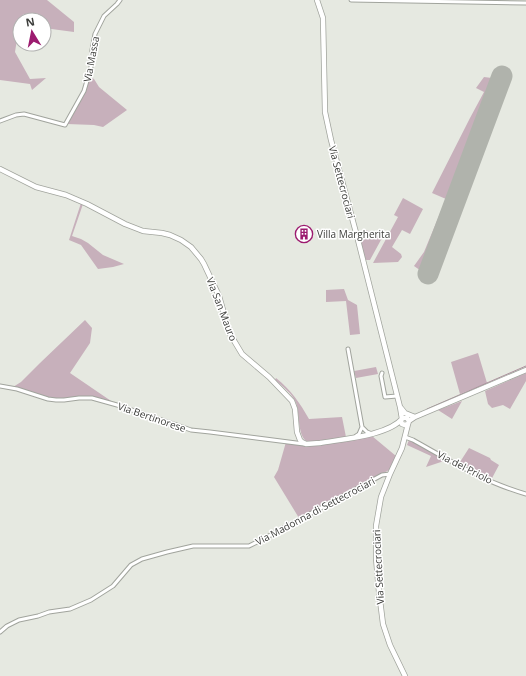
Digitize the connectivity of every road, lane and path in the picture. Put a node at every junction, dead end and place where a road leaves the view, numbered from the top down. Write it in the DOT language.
graph roads {
  1 [pos="120,0"];
  2 [pos="317,0"];
  3 [pos="351,0"];
  4 [pos="526,3"];
  5 [pos="0,121"];
  6 [pos="0,169"];
  7 [pos="348,350"];
  8 [pos="526,370"];
  9 [pos="382,373"];
  10 [pos="0,386"];
  11 [pos="398,396"];
  12 [pos="400,407"];
  13 [pos="416,417"];
  14 [pos="405,421"];
  15 [pos="363,432"];
  16 [pos="405,436"];
  17 [pos="306,444"];
  18 [pos="390,474"];
  19 [pos="526,494"];
  20 [pos="0,632"];
  21 [pos="405,676"];
  1 -- 5 [label="street, Via Massa"];
  2 -- 11 [label="main road, Via Settecrociari"];
  3 -- 4 [label="street"];
  6 -- 17 [label="main road, Via San Mauro"];
  7 -- 15 [label="street"];
  8 -- 13 [label="main road"];
  9 -- 11 [label="street"];
  10 -- 17 [label="street, Via Bertinorese"];
  11 -- 12 [label="main road, Via Settecrociari"];
  12 -- 13 [label="main road"];
  12 -- 14 [label="main road, Via Settecrociari"];
  13 -- 14 [label="main road"];
  14 -- 15 [label="main road"];
  14 -- 16 [label="main road, Via Settecrociari"];
  15 -- 17 [label="main road"];
  16 -- 18 [label="main road, Via Settecrociari"];
  16 -- 19 [label="street, Via del Priolo"];
  18 -- 20 [label="street, Via Madonna di Settecrociari"];
  18 -- 21 [label="main road, Via Settecrociari"];
}
